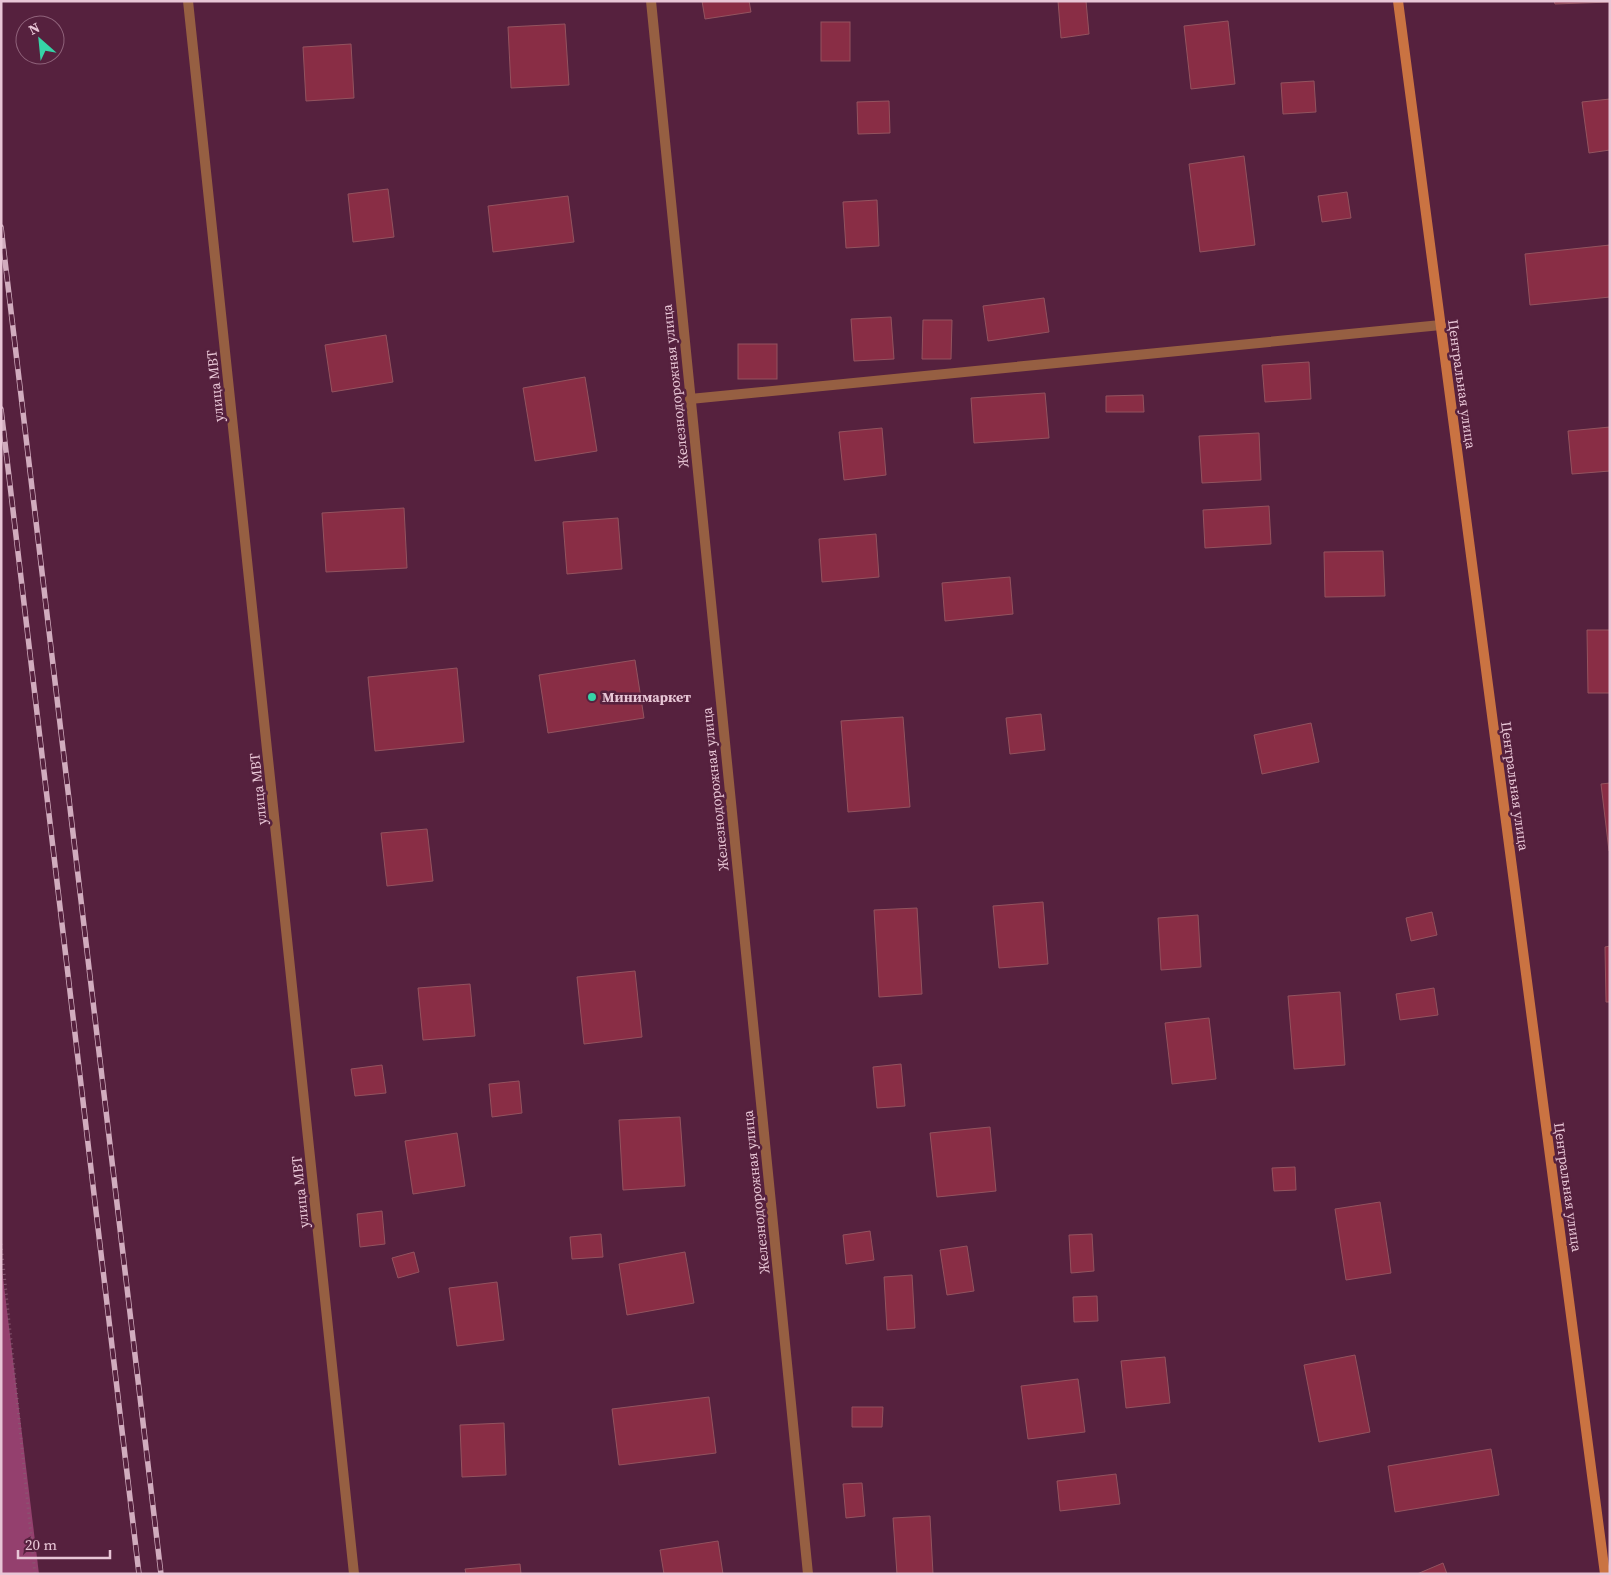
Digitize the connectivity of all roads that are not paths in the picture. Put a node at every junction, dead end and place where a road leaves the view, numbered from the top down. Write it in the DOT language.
graph roads {
  1 [pos="188,1"];
  2 [pos="651,1"];
  3 [pos="1398,1"];
  4 [pos="1441,325"];
  5 [pos="690,399"];
  6 [pos="354,1574"];
  7 [pos="808,1574"];
  8 [pos="1606,1574"];
  1 -- 6 [label="street, улица МВТ"];
  2 -- 5 [label="street, Железнодорожная улица"];
  3 -- 4 [label="street, Центральная улица"];
  4 -- 5 [label="street"];
  4 -- 8 [label="street, Центральная улица"];
  5 -- 7 [label="street, Железнодорожная улица"];
}
